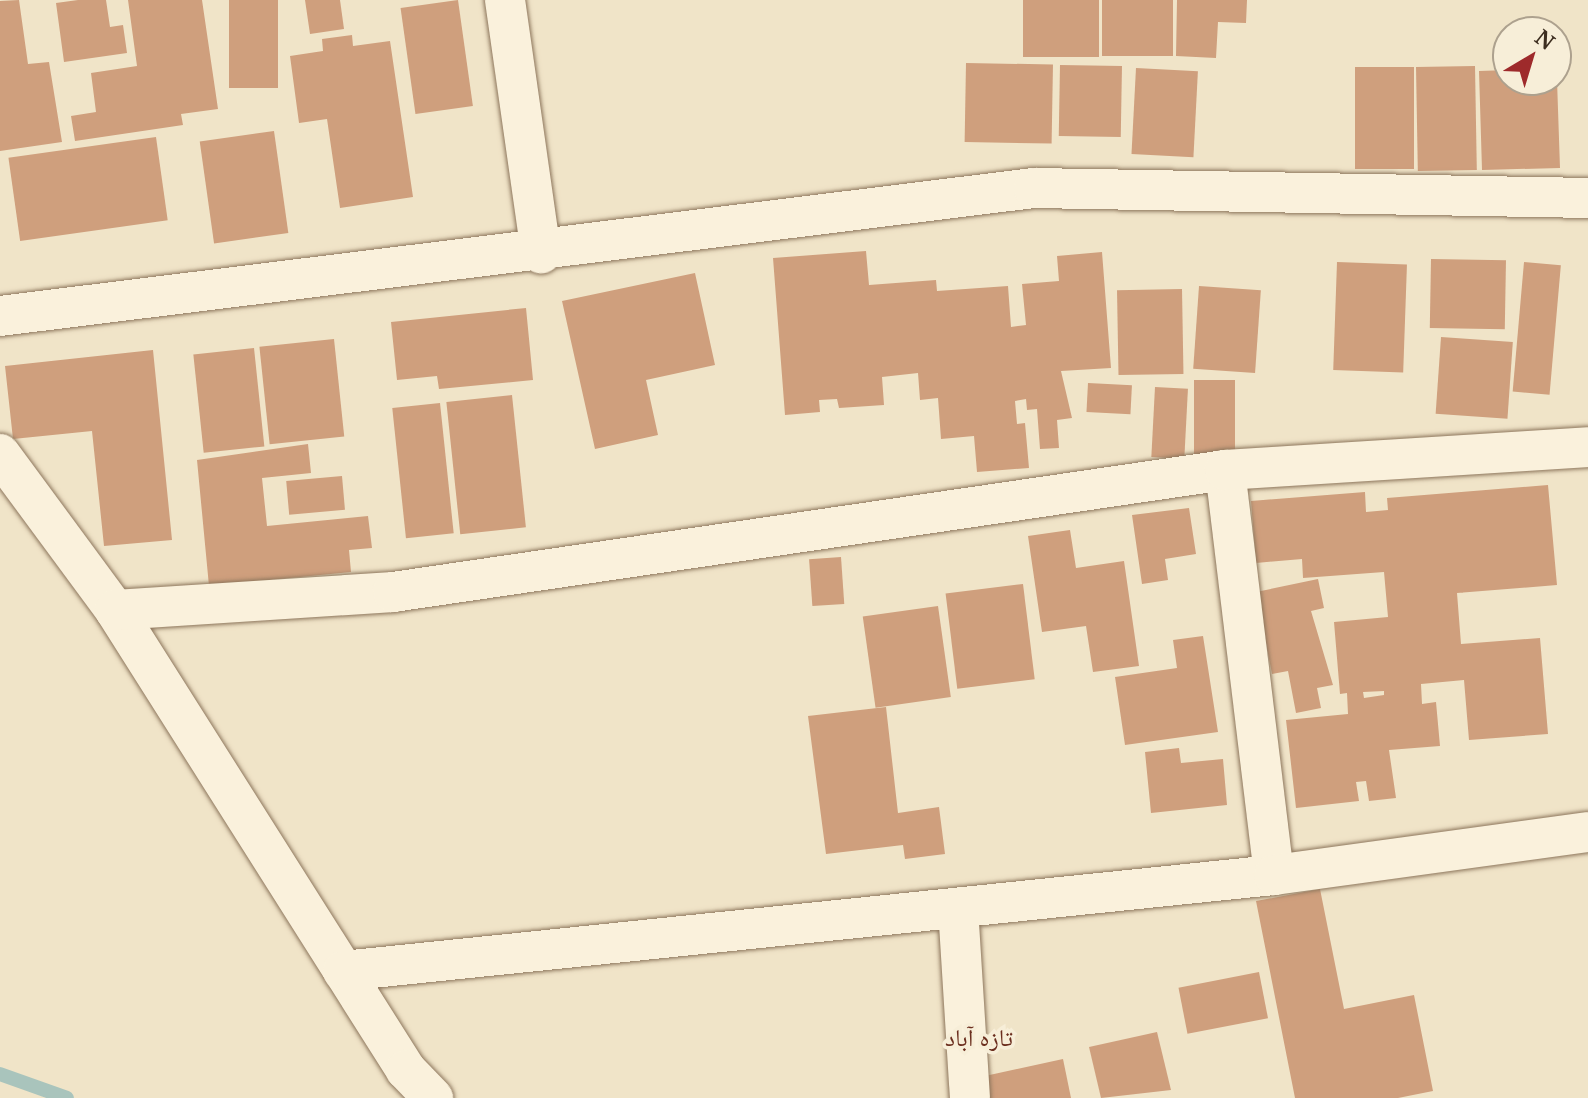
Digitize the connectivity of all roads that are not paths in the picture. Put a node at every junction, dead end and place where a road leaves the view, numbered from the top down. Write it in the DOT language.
graph roads {
  1 [pos="505,0"];
  2 [pos="1588,198"];
  3 [pos="541,253"];
  4 [pos="0,316"];
  5 [pos="1588,447"];
  6 [pos="0,454"];
  7 [pos="1225,470"];
  8 [pos="115,610"];
  9 [pos="1588,832"];
  10 [pos="1274,875"];
  11 [pos="958,908"];
  12 [pos="343,971"];
  13 [pos="433,1098"];
  14 [pos="970,1098"];
  1 -- 3 [label="street"];
  2 -- 3 [label="street"];
  3 -- 4 [label="street"];
  5 -- 7 [label="street"];
  6 -- 8 [label="street"];
  7 -- 8 [label="street"];
  7 -- 10 [label="street"];
  8 -- 12 [label="street"];
  9 -- 10 [label="street"];
  10 -- 11 [label="street"];
  11 -- 12 [label="street"];
  11 -- 14 [label="street"];
  12 -- 13 [label="street"];
}
